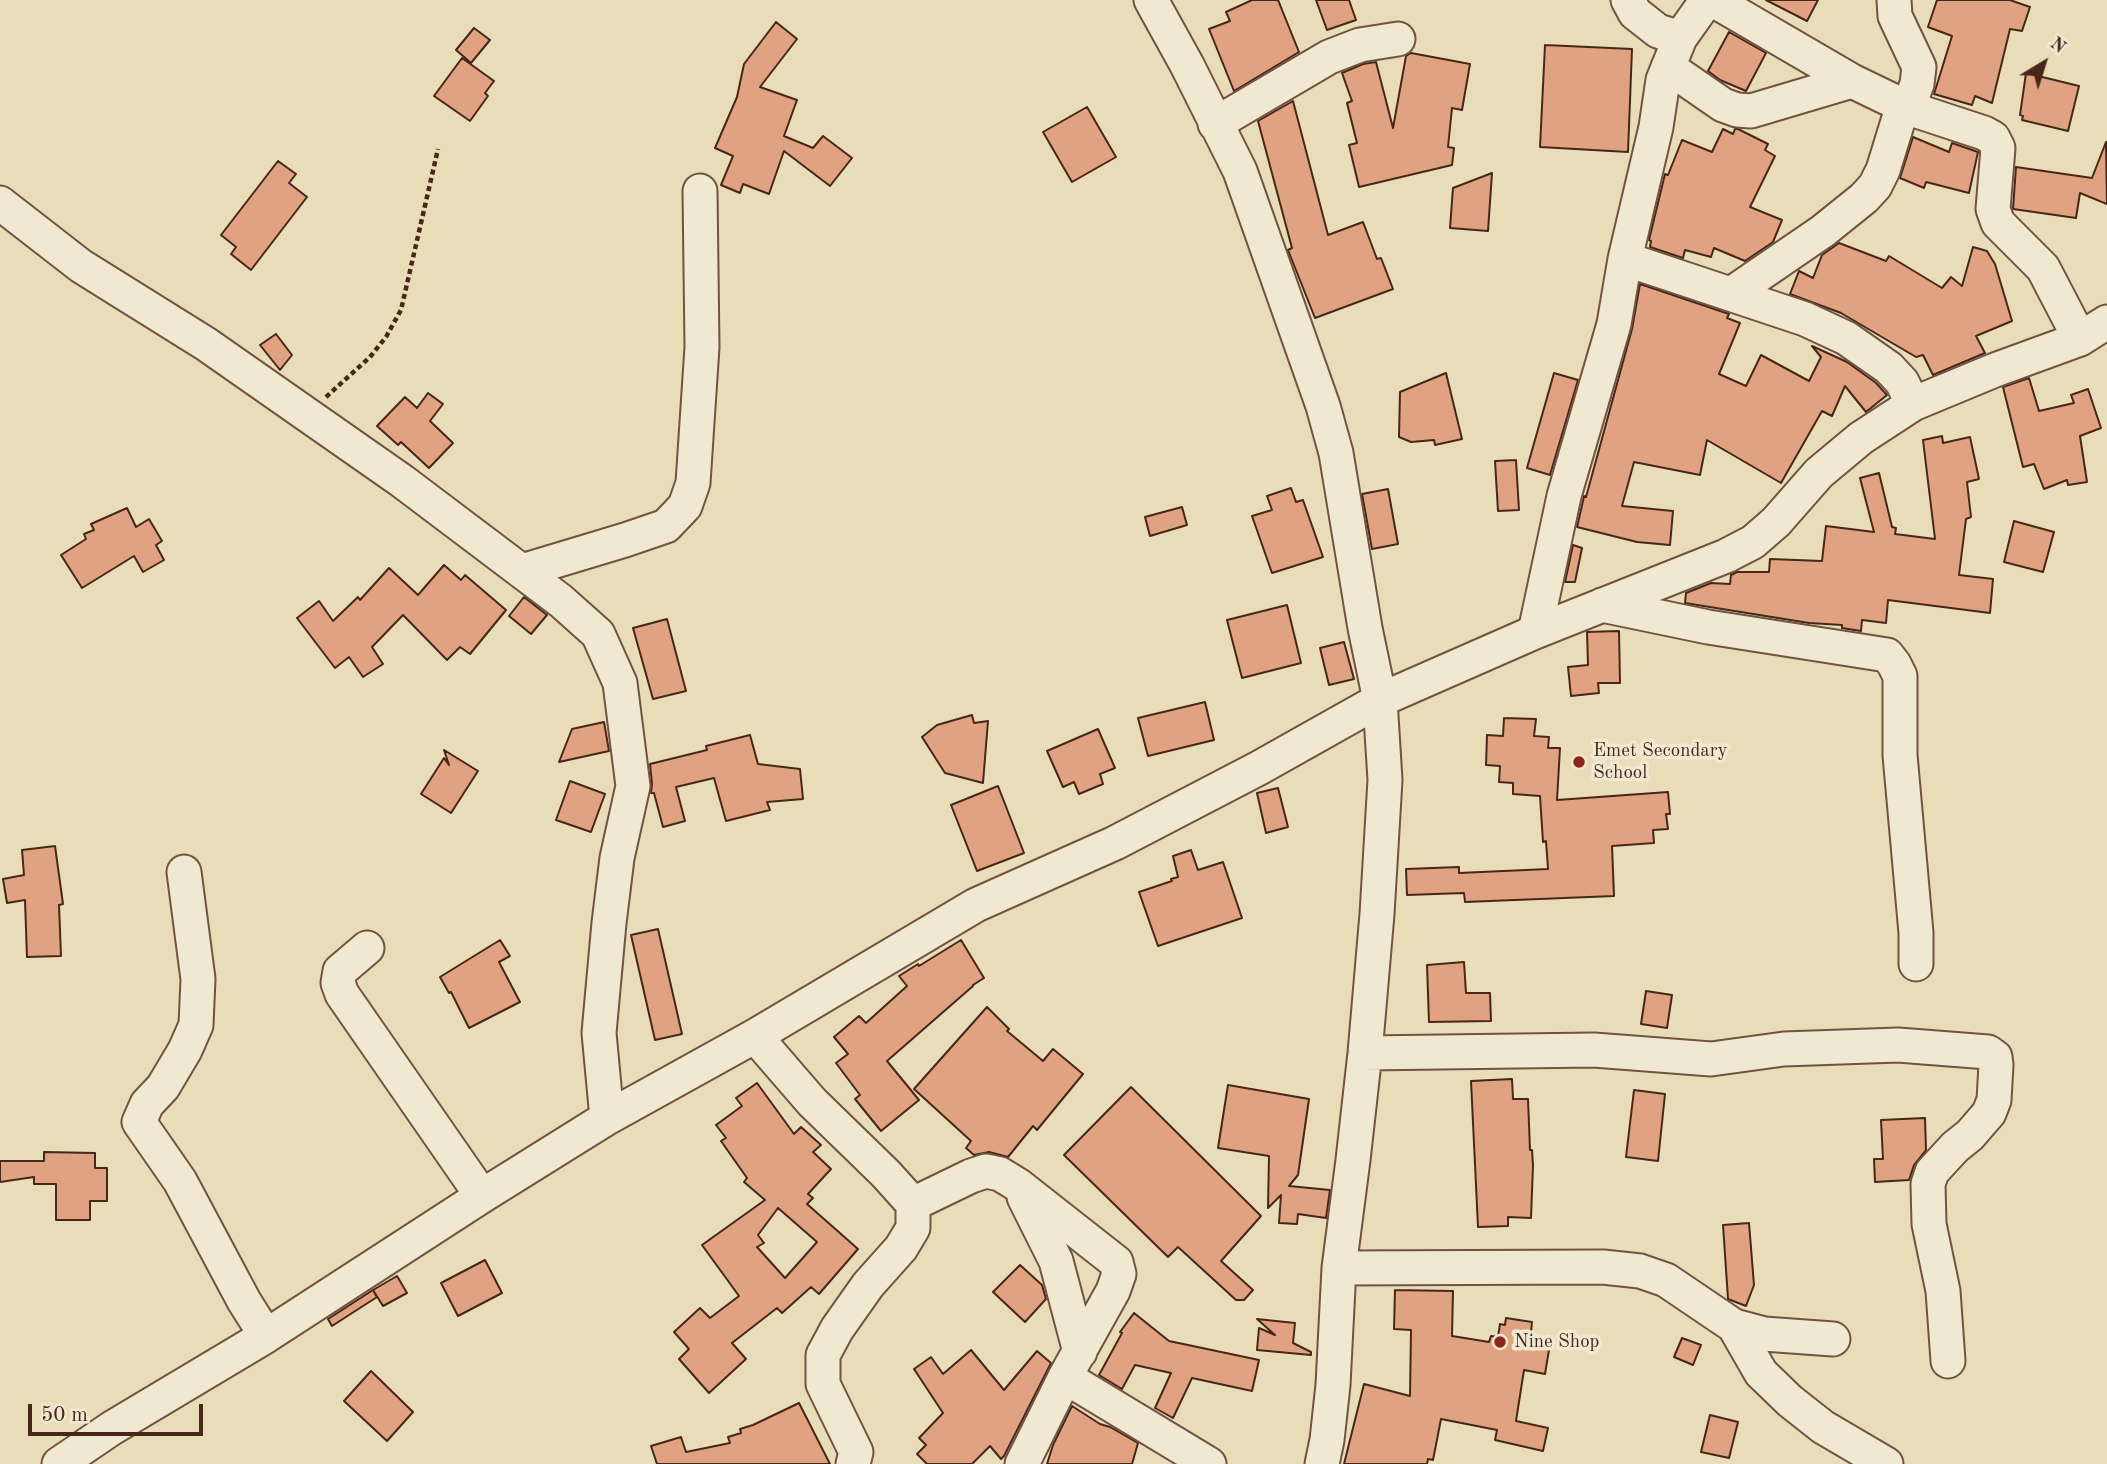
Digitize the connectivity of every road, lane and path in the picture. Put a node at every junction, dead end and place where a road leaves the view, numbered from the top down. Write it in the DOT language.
graph roads {
  1 [pos="1151,0"];
  2 [pos="1628,0"];
  3 [pos="1707,0"];
  4 [pos="1713,0"];
  5 [pos="1894,0"];
  6 [pos="1398,39"];
  7 [pos="1674,53"];
  8 [pos="1852,81"];
  9 [pos="1906,106"];
  10 [pos="1215,124"];
  11 [pos="438,149"];
  12 [pos="700,191"];
  13 [pos="0,203"];
  14 [pos="1625,259"];
  15 [pos="1731,294"];
  16 [pos="2093,330"];
  17 [pos="1913,404"];
  18 [pos="309,415"];
  19 [pos="522,571"];
  20 [pos="1602,605"];
  21 [pos="1535,632"];
  22 [pos="1380,700"];
  23 [pos="184,872"];
  24 [pos="367,948"];
  25 [pos="1916,964"];
  26 [pos="755,1036"];
  27 [pos="1365,1053"];
  28 [pos="607,1118"];
  29 [pos="1018,1185"];
  30 [pos="482,1196"];
  31 [pos="913,1204"];
  32 [pos="1339,1268"];
  33 [pos="1734,1326"];
  34 [pos="266,1336"];
  35 [pos="1833,1339"];
  36 [pos="1948,1361"];
  37 [pos="1072,1365"];
  38 [pos="59,1464"];
  39 [pos="853,1464"];
  40 [pos="1022,1464"];
  41 [pos="1209,1464"];
  42 [pos="1322,1464"];
  43 [pos="1886,1464"];
  1 -- 10 [label="street"];
  2 -- 7 [label="street"];
  3 -- 7 [label="street"];
  4 -- 8 [label="street"];
  5 -- 9 [label="street"];
  6 -- 10 [label="street"];
  7 -- 8 [label="street"];
  7 -- 14 [label="street"];
  8 -- 9 [label="street"];
  9 -- 15 [label="street"];
  9 -- 16 [label="street"];
  10 -- 22 [label="street"];
  11 -- 18 [label="path"];
  12 -- 19 [label="street"];
  13 -- 18 [label="street"];
  14 -- 15 [label="street"];
  14 -- 21 [label="street"];
  15 -- 17 [label="street"];
  16 -- 17 [label="street"];
  17 -- 20 [label="street"];
  18 -- 19 [label="street"];
  19 -- 28 [label="street"];
  20 -- 21 [label="street"];
  20 -- 25 [label="street"];
  21 -- 22 [label="street"];
  22 -- 26 [label="street"];
  22 -- 27 [label="street"];
  23 -- 34 [label="street"];
  24 -- 30 [label="street"];
  26 -- 28 [label="street"];
  26 -- 31 [label="street"];
  27 -- 32 [label="street"];
  27 -- 36 [label="street"];
  28 -- 30 [label="street"];
  29 -- 31 [label="street"];
  29 -- 37 [label="street"];
  29 -- 37 [label="street"];
  30 -- 34 [label="street"];
  31 -- 39 [label="street"];
  32 -- 33 [label="street"];
  32 -- 42 [label="street"];
  33 -- 35 [label="street"];
  33 -- 43 [label="street"];
  34 -- 38 [label="street"];
  37 -- 40 [label="street"];
  37 -- 41 [label="street"];
}
